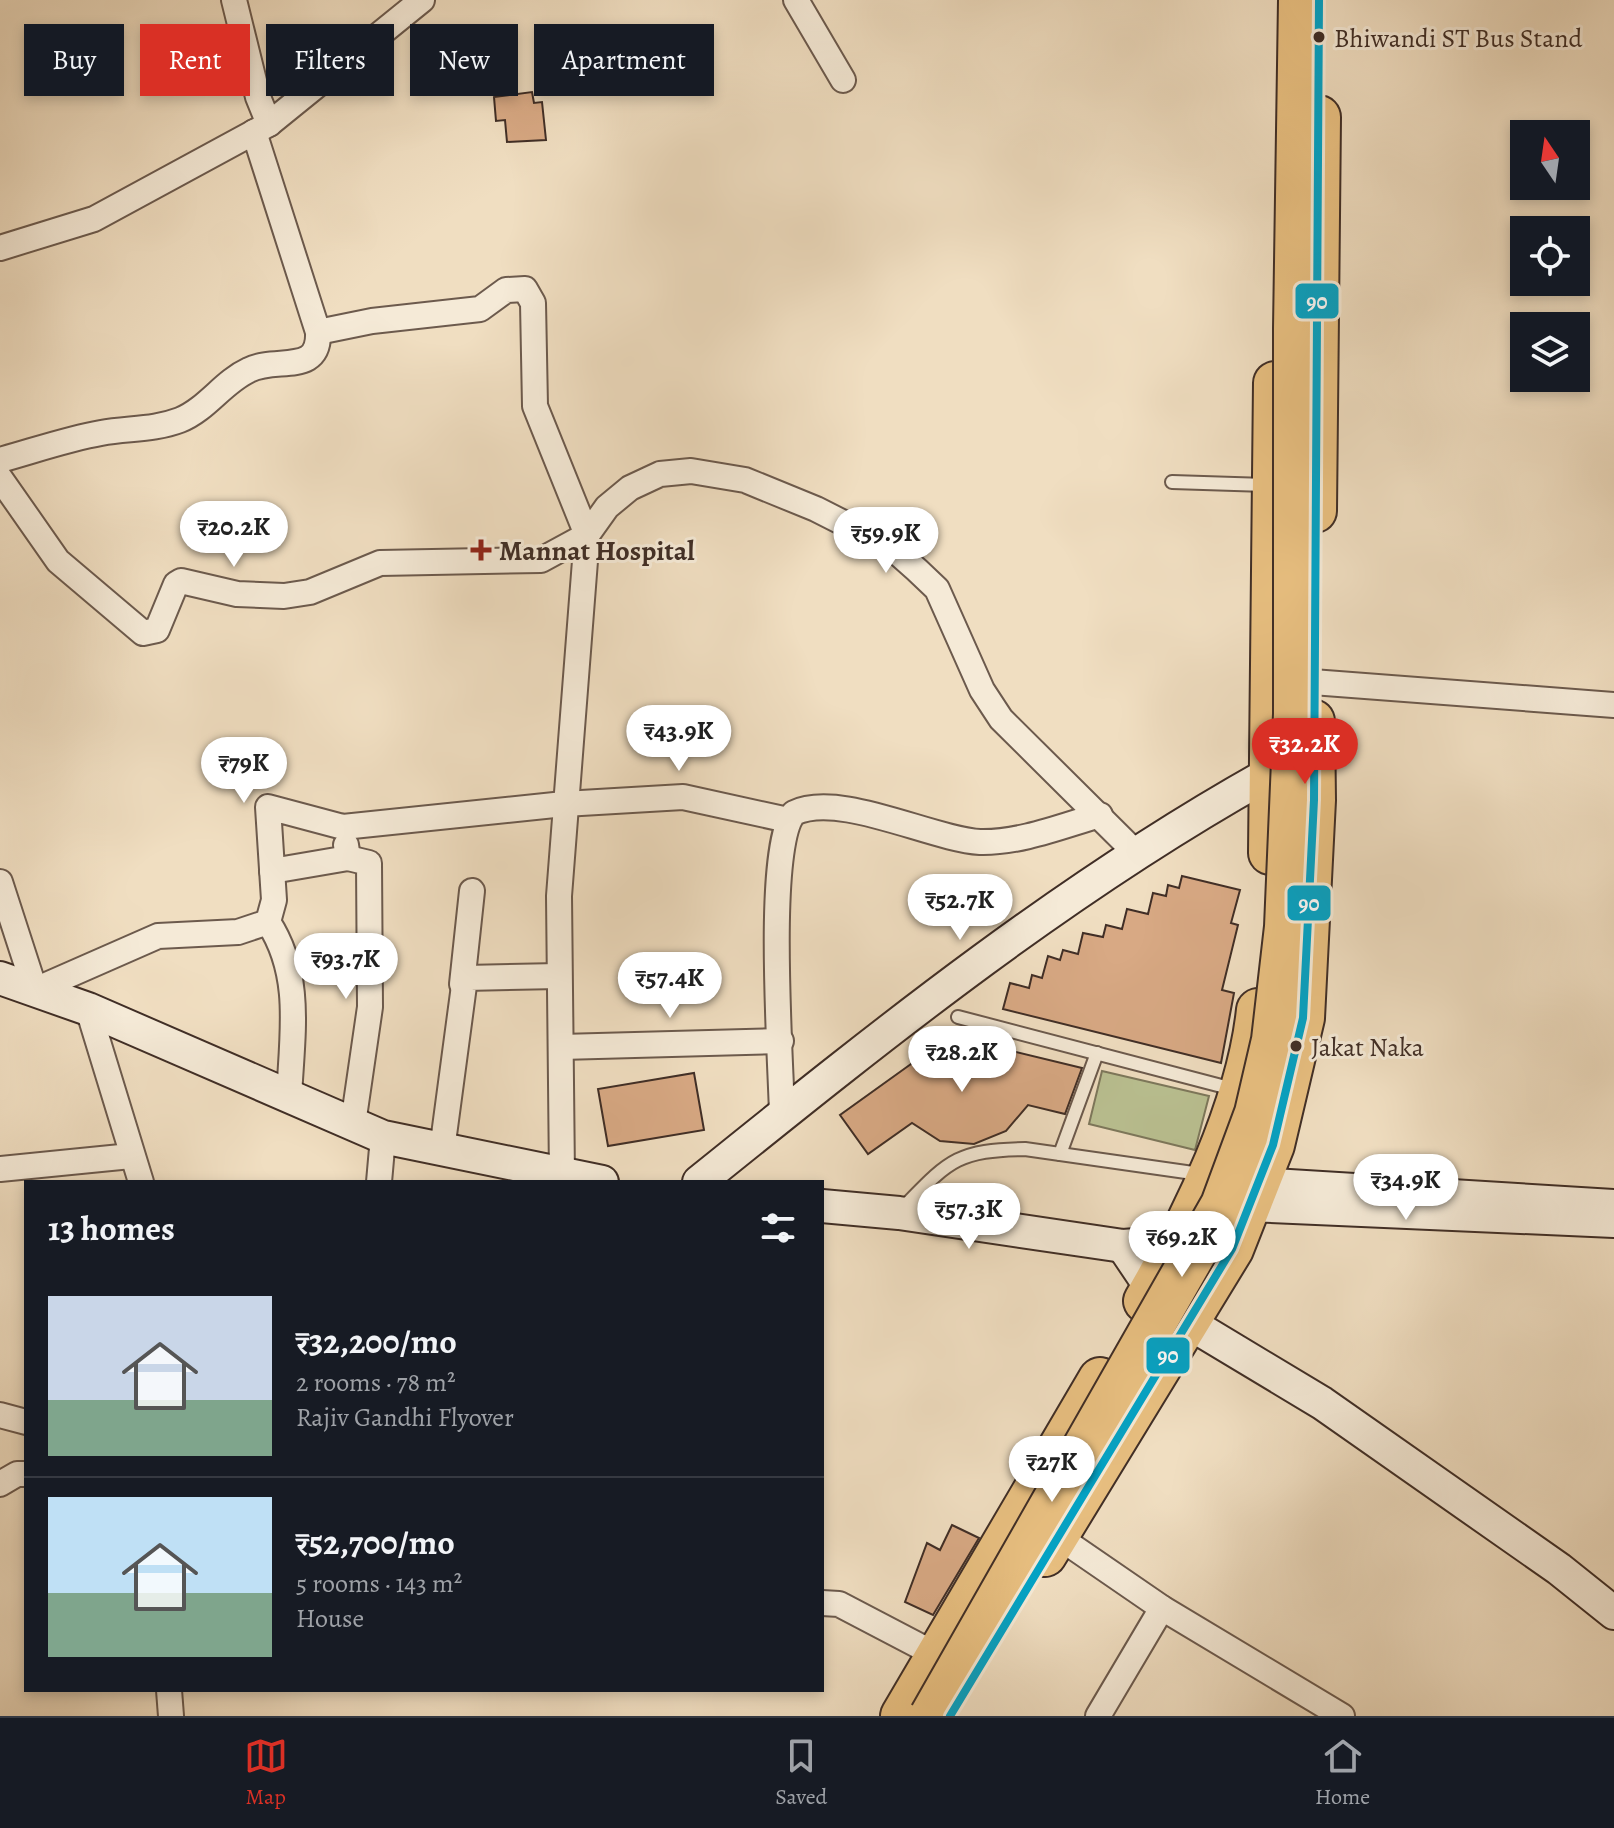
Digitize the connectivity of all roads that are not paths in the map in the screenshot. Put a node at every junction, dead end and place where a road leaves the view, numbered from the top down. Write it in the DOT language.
graph roads {
  1 [pos="234,0"];
  2 [pos="422,0"];
  3 [pos="796,0"];
  4 [pos="1280,0"];
  5 [pos="1300,0"];
  6 [pos="1319,0"];
  7 [pos="843,80"];
  8 [pos="261,128"];
  9 [pos="0,248"];
  10 [pos="318,332"];
  11 [pos="0,460"];
  12 [pos="0,478"];
  13 [pos="1172,482"];
  14 [pos="1273,485"];
  15 [pos="587,535"];
  16 [pos="1271,678"];
  17 [pos="1313,682"];
  18 [pos="1614,705"];
  19 [pos="1313,750"];
  20 [pos="1271,773"];
  21 [pos="564,804"];
  22 [pos="1100,815"];
  23 [pos="788,820"];
  24 [pos="343,827"];
  25 [pos="1136,853"];
  26 [pos="348,858"];
  27 [pos="272,871"];
  28 [pos="0,882"];
  29 [pos="472,891"];
  30 [pos="268,922"];
  31 [pos="559,976"];
  32 [pos="0,978"];
  33 [pos="462,984"];
  34 [pos="35,990"];
  35 [pos="88,1009"];
  36 [pos="958,1017"];
  37 [pos="781,1041"];
  38 [pos="561,1047"];
  39 [pos="1097,1053"];
  40 [pos="1238,1090"];
  41 [pos="289,1097"];
  42 [pos="782,1115"];
  43 [pos="353,1124"];
  44 [pos="383,1137"];
  45 [pos="442,1150"];
  46 [pos="1060,1154"];
  47 [pos="131,1156"];
  48 [pos="0,1169"];
  49 [pos="562,1176"];
  50 [pos="1206,1177"];
  51 [pos="140,1180"];
  52 [pos="379,1180"];
  53 [pos="589,1180"];
  54 [pos="701,1180"];
  55 [pos="1254,1194"];
  56 [pos="824,1206"];
  57 [pos="1614,1206"];
  58 [pos="899,1213"];
  59 [pos="1614,1221"];
  60 [pos="1176,1242"];
  61 [pos="1123,1246"];
  62 [pos="1219,1271"];
  63 [pos="1152,1289"];
  64 [pos="1189,1323"];
  65 [pos="0,1415"];
  66 [pos="24,1421"];
  67 [pos="24,1474"];
  68 [pos="0,1484"];
  69 [pos="1021,1512"];
  70 [pos="1057,1535"];
  71 [pos="824,1603"];
  72 [pos="1162,1608"];
  73 [pos="1614,1613"];
  74 [pos="938,1654"];
  75 [pos="972,1678"];
  76 [pos="169,1692"];
  77 [pos="171,1716"];
  78 [pos="902,1716"];
  79 [pos="931,1716"];
  80 [pos="950,1716"];
  81 [pos="1098,1716"];
  82 [pos="1342,1716"];
  1 -- 8 [label="street"];
  2 -- 8 [label="street"];
  3 -- 7 [label="street"];
  4 -- 14 [label="highway"];
  5 -- 79 [label="highway, bridge"];
  6 -- 17 [label="highway"];
  8 -- 9 [label="street"];
  8 -- 10 [label="street"];
  10 -- 11 [label="street"];
  10 -- 15 [label="street"];
  12 -- 15 [label="street"];
  13 -- 14 [label="lane"];
  14 -- 16 [label="highway"];
  15 -- 21 [label="street"];
  15 -- 22 [label="street"];
  16 -- 17 [label="street"];
  16 -- 20 [label="highway"];
  17 -- 18 [label="street"];
  17 -- 19 [label="highway"];
  19 -- 20 [label="street"];
  19 -- 55 [label="highway"];
  20 -- 25 [label="street"];
  20 -- 40 [label="highway"];
  21 -- 23 [label="street"];
  21 -- 24 [label="street"];
  21 -- 31 [label="street"];
  22 -- 23 [label="street"];
  22 -- 25 [label="street"];
  23 -- 37 [label="street"];
  24 -- 26 [label="street"];
  24 -- 27 [label="street"];
  25 -- 42 [label="street"];
  26 -- 27 [label="street"];
  26 -- 43 [label="street"];
  27 -- 30 [label="street"];
  28 -- 34 [label="street"];
  29 -- 33 [label="street"];
  30 -- 34 [label="street"];
  30 -- 41 [label="street"];
  31 -- 33 [label="street"];
  31 -- 38 [label="street"];
  32 -- 34 [label="street"];
  33 -- 45 [label="street"];
  34 -- 35 [label="street"];
  35 -- 41 [label="street"];
  35 -- 47 [label="street"];
  36 -- 39 [label="lane"];
  37 -- 38 [label="street"];
  37 -- 42 [label="street"];
  38 -- 49 [label="street"];
  39 -- 40 [label="lane"];
  39 -- 46 [label="lane"];
  40 -- 50 [label="highway"];
  41 -- 43 [label="street"];
  42 -- 54 [label="street"];
  43 -- 44 [label="street"];
  44 -- 45 [label="street"];
  44 -- 52 [label="street"];
  45 -- 49 [label="street"];
  46 -- 50 [label="lane"];
  46 -- 58 [label="lane"];
  47 -- 48 [label="street"];
  47 -- 51 [label="street"];
  49 -- 53 [label="street"];
  50 -- 55 [label="street"];
  50 -- 60 [label="highway"];
  55 -- 57 [label="street"];
  55 -- 59 [label="street"];
  55 -- 62 [label="highway"];
  56 -- 58 [label="street"];
  58 -- 61 [label="street"];
  60 -- 61 [label="street"];
  60 -- 62 [label="street"];
  60 -- 63 [label="highway"];
  61 -- 63 [label="street"];
  62 -- 64 [label="highway"];
  63 -- 64 [label="street"];
  63 -- 69 [label="highway"];
  64 -- 70 [label="highway"];
  64 -- 73 [label="street"];
  65 -- 66 [label="street"];
  67 -- 68 [label="street"];
  69 -- 70 [label="street"];
  69 -- 74 [label="highway"];
  70 -- 72 [label="street"];
  70 -- 75 [label="highway"];
  71 -- 74 [label="street"];
  72 -- 81 [label="street"];
  72 -- 82 [label="street"];
  74 -- 75 [label="street"];
  74 -- 78 [label="highway"];
  75 -- 80 [label="highway"];
  76 -- 77 [label="street"];
}
